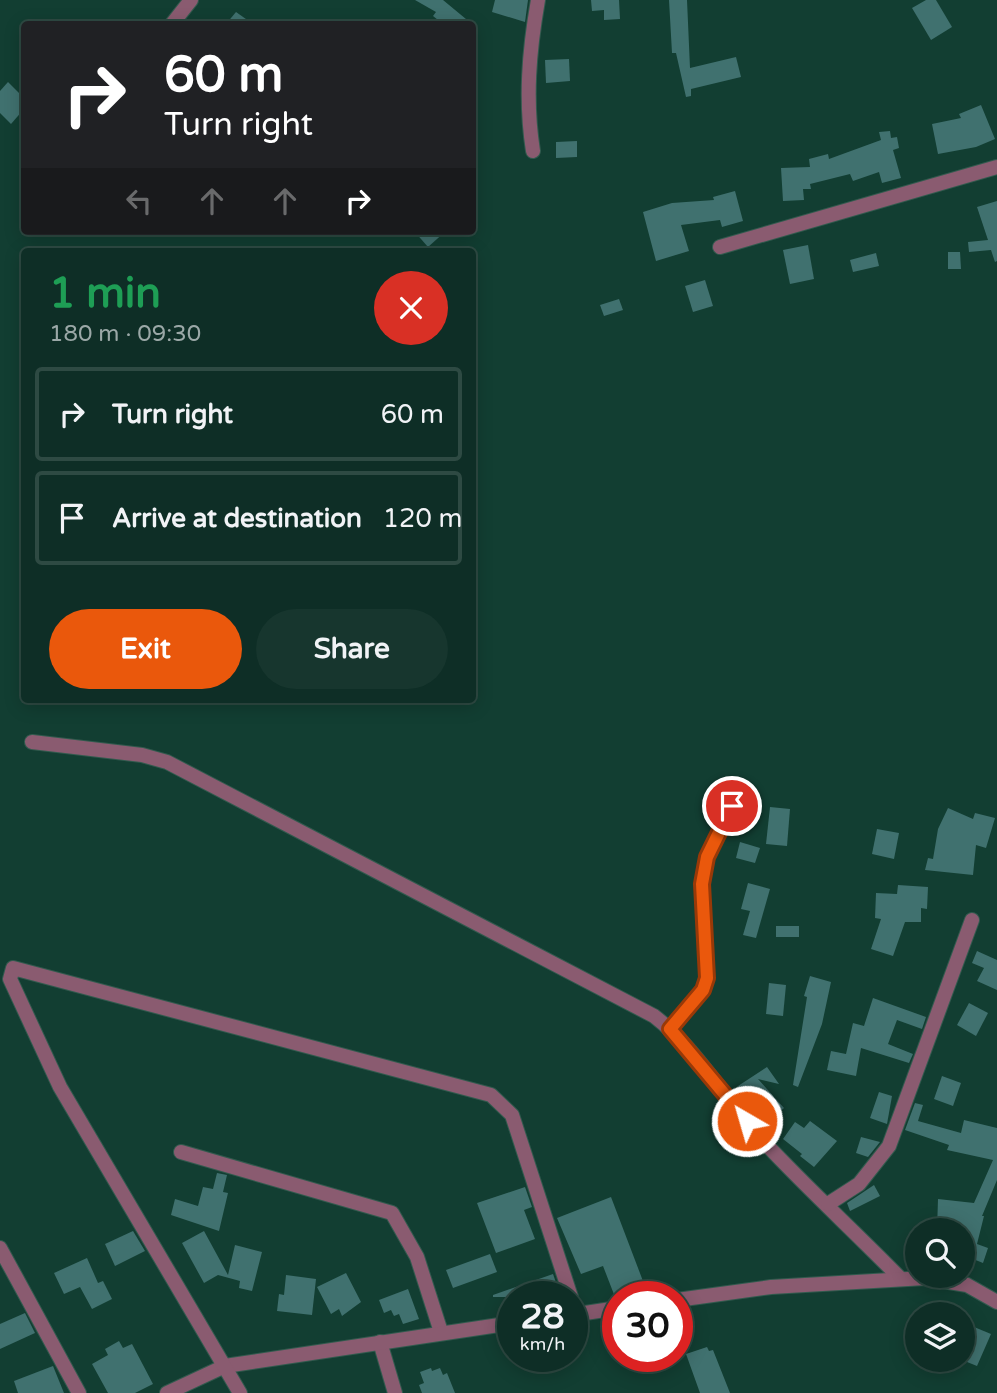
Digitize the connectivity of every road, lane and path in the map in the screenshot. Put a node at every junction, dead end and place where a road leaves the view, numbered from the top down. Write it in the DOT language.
graph roads {
  1 [pos="191,0"];
  2 [pos="538,0"];
  3 [pos="174,21"];
  4 [pos="533,151"];
  5 [pos="997,167"];
  6 [pos="720,247"];
  7 [pos="32,742"];
  8 [pos="732,806"];
  9 [pos="972,920"];
  10 [pos="670,1029"];
  11 [pos="181,1152"];
  12 [pos="828,1204"];
  13 [pos="0,1248"];
  14 [pos="901,1279"];
  15 [pos="565,1281"];
  16 [pos="693,1298"];
  17 [pos="997,1302"];
  18 [pos="497,1325"];
  19 [pos="441,1332"];
  20 [pos="380,1342"];
  21 [pos="225,1366"];
  22 [pos="79,1393"];
  23 [pos="167,1393"];
  24 [pos="240,1393"];
  25 [pos="395,1393"];
  1 -- 3 [label="street"];
  2 -- 4 [label="street"];
  5 -- 6 [label="street"];
  7 -- 10 [label="street"];
  8 -- 10 [label="street"];
  9 -- 12 [label="street"];
  10 -- 12 [label="street"];
  11 -- 19 [label="street"];
  12 -- 14 [label="street"];
  13 -- 22 [label="street"];
  14 -- 16 [label="street"];
  14 -- 17 [label="street"];
  15 -- 21 [label="street"];
  18 -- 19 [label="street"];
  19 -- 20 [label="street"];
  20 -- 21 [label="street"];
  20 -- 25 [label="street"];
  21 -- 23 [label="street"];
  21 -- 24 [label="street"];
}
